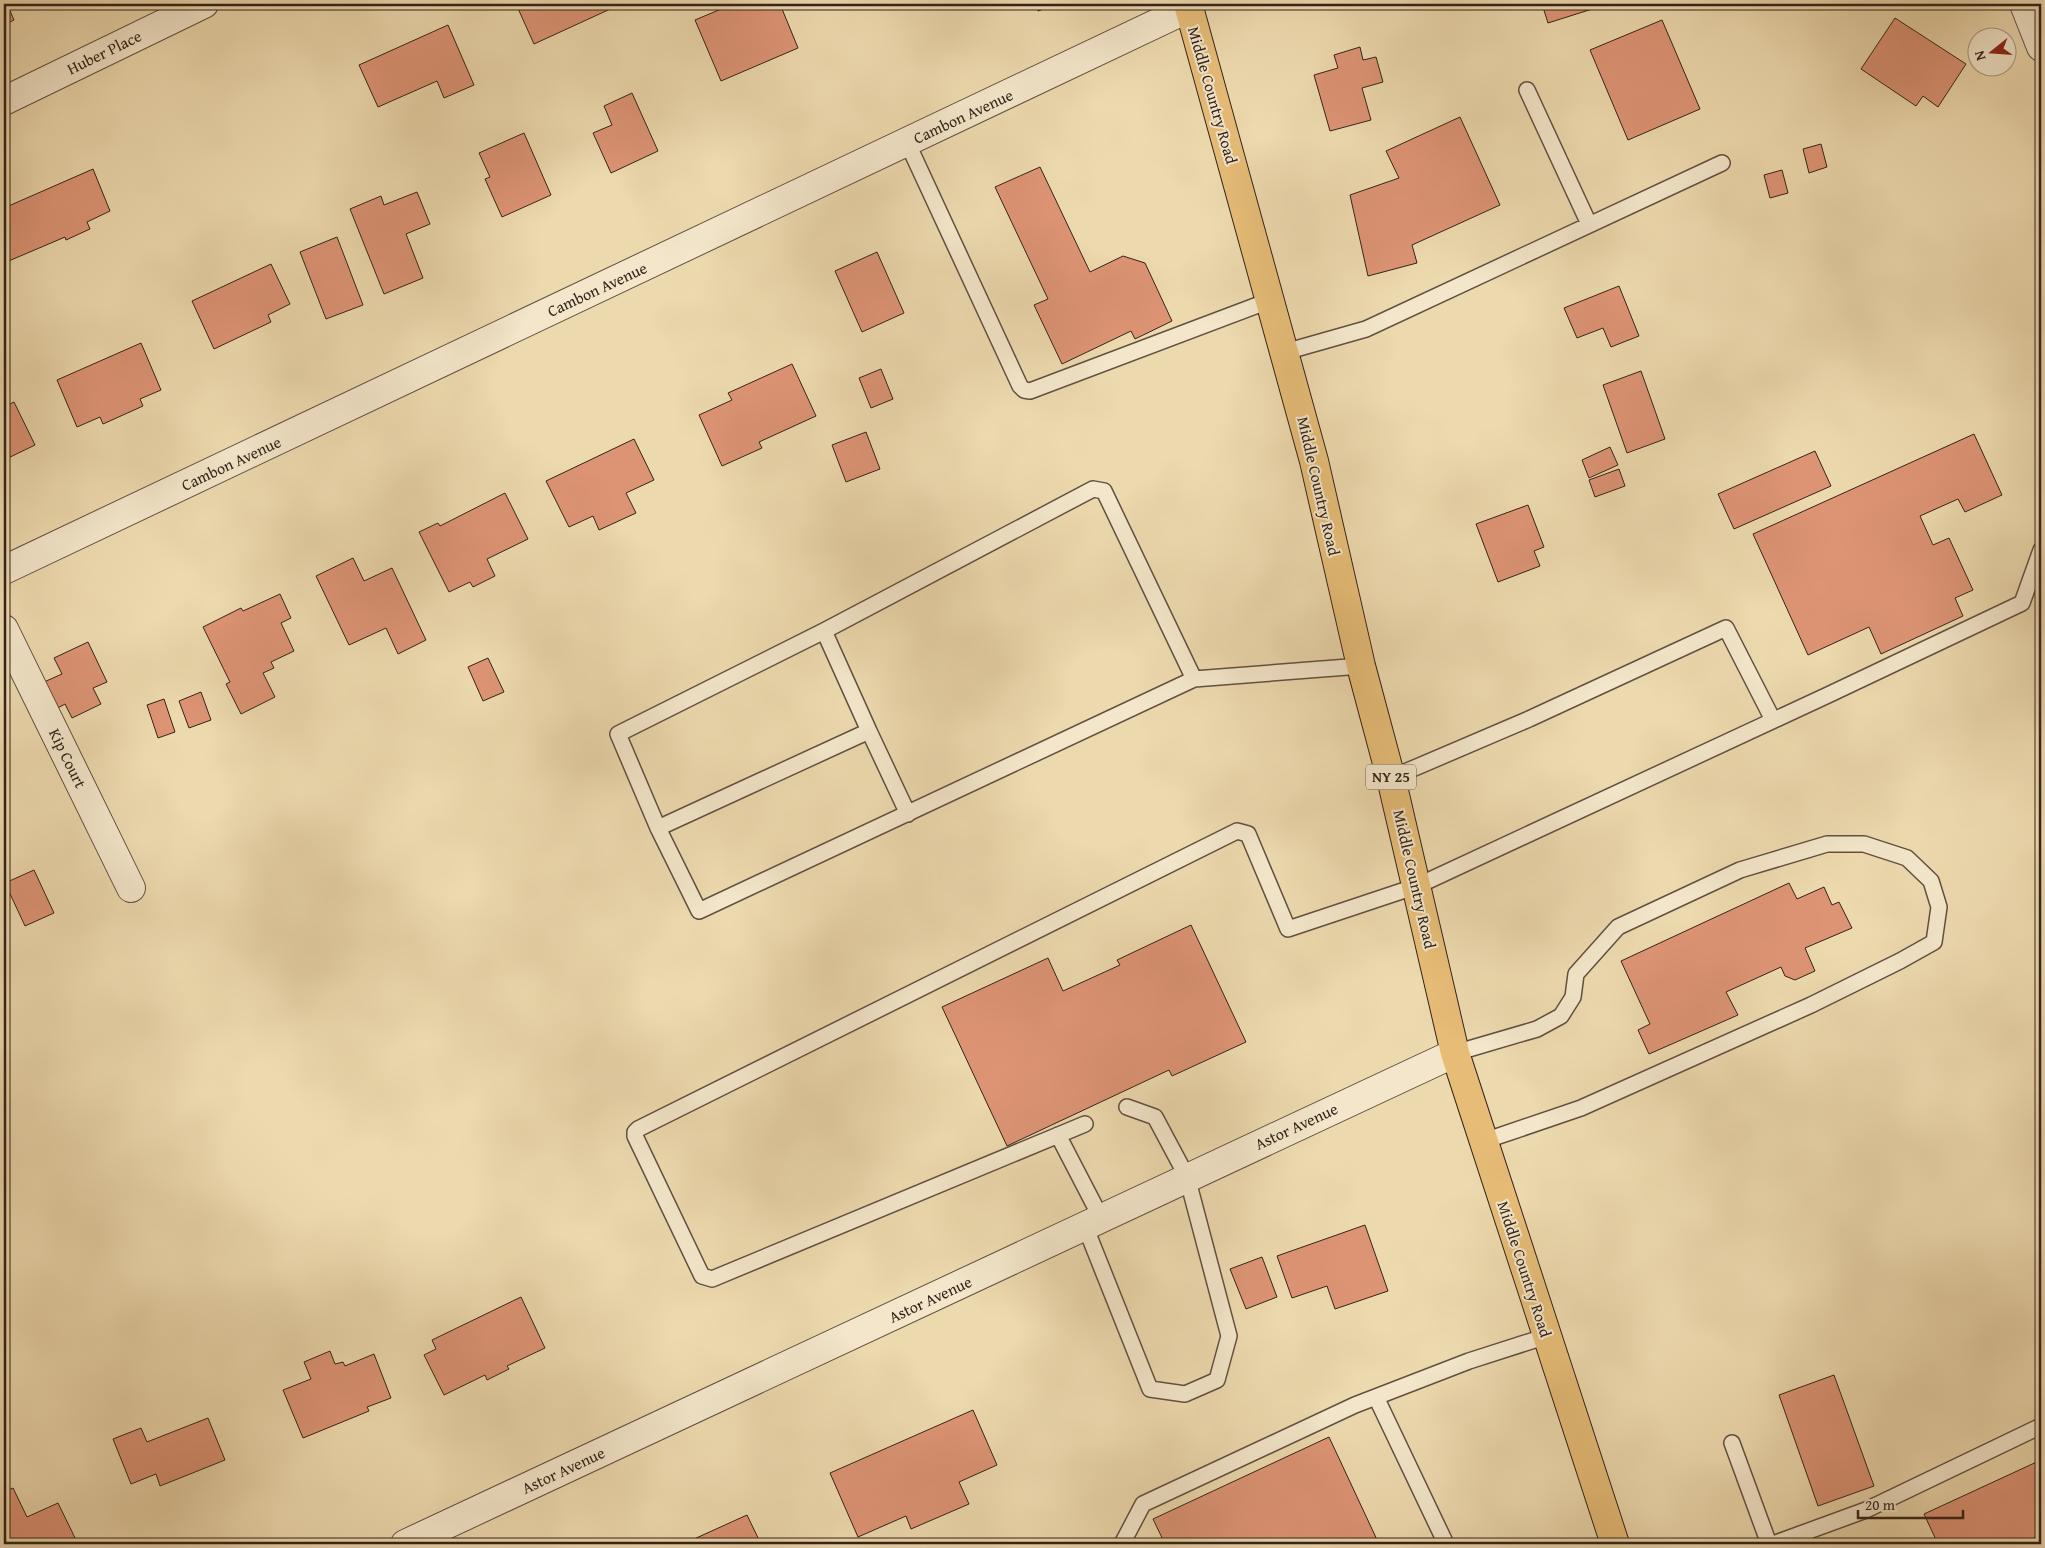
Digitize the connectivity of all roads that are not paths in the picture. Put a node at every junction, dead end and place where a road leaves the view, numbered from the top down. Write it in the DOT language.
graph roads {
  1 [pos="204,4"];
  2 [pos="2024,4"];
  3 [pos="1188,6"];
  4 [pos="2041,47"];
  5 [pos="1528,90"];
  6 [pos="4,100"];
  7 [pos="907,142"];
  8 [pos="1722,162"];
  9 [pos="1589,224"];
  10 [pos="1271,300"];
  11 [pos="1285,352"];
  12 [pos="2041,550"];
  13 [pos="4,570"];
  14 [pos="4,629"];
  15 [pos="824,631"];
  16 [pos="1361,666"];
  17 [pos="1194,679"];
  18 [pos="1773,720"];
  19 [pos="869,731"];
  20 [pos="1391,778"];
  21 [pos="908,814"];
  22 [pos="658,828"];
  23 [pos="1418,886"];
  24 [pos="131,888"];
  25 [pos="1455,1052"];
  26 [pos="1127,1107"];
  27 [pos="1086,1124"];
  28 [pos="1058,1135"];
  29 [pos="1484,1141"];
  30 [pos="1187,1177"];
  31 [pos="1093,1222"];
  32 [pos="1547,1336"];
  33 [pos="1376,1397"];
  34 [pos="2041,1426"];
  35 [pos="1732,1443"];
  36 [pos="405,1544"];
  37 [pos="1122,1544"];
  38 [pos="1446,1544"];
  39 [pos="1615,1544"];
  40 [pos="1770,1544"];
  41 [pos="1773,1544"];
  1 -- 6 [label="street, Huber Place"];
  2 -- 4 [label="street"];
  3 -- 7 [label="street, Cambon Avenue"];
  3 -- 10 [label="main road, Middle Country Road / NY 25"];
  5 -- 9 [label="lane"];
  7 -- 10 [label="lane"];
  7 -- 13 [label="street, Cambon Avenue"];
  8 -- 9 [label="lane"];
  9 -- 11 [label="lane"];
  10 -- 11 [label="main road, Middle Country Road / NY 25"];
  11 -- 16 [label="main road, Middle Country Road / NY 25"];
  12 -- 18 [label="lane"];
  14 -- 24 [label="street, Kip Court"];
  15 -- 17 [label="lane"];
  15 -- 19 [label="lane"];
  15 -- 22 [label="lane"];
  16 -- 17 [label="lane"];
  16 -- 20 [label="main road, Middle Country Road / NY 25"];
  17 -- 21 [label="lane"];
  18 -- 20 [label="lane"];
  18 -- 23 [label="lane"];
  19 -- 21 [label="lane"];
  19 -- 22 [label="lane"];
  20 -- 23 [label="main road, Middle Country Road / NY 25"];
  21 -- 22 [label="lane"];
  23 -- 25 [label="main road, Middle Country Road / NY 25"];
  23 -- 28 [label="lane"];
  25 -- 29 [label="main road, Middle Country Road / NY 25"];
  25 -- 29 [label="lane"];
  25 -- 30 [label="street, Astor Avenue"];
  26 -- 30 [label="lane"];
  27 -- 28 [label="lane"];
  28 -- 31 [label="lane"];
  29 -- 32 [label="main road, Middle Country Road / NY 25"];
  30 -- 31 [label="street, Astor Avenue"];
  30 -- 31 [label="lane"];
  31 -- 36 [label="street, Astor Avenue"];
  32 -- 33 [label="lane"];
  32 -- 39 [label="main road, Middle Country Road / NY 25"];
  33 -- 37 [label="lane"];
  33 -- 38 [label="lane"];
  34 -- 41 [label="lane"];
  35 -- 40 [label="lane"];
}
